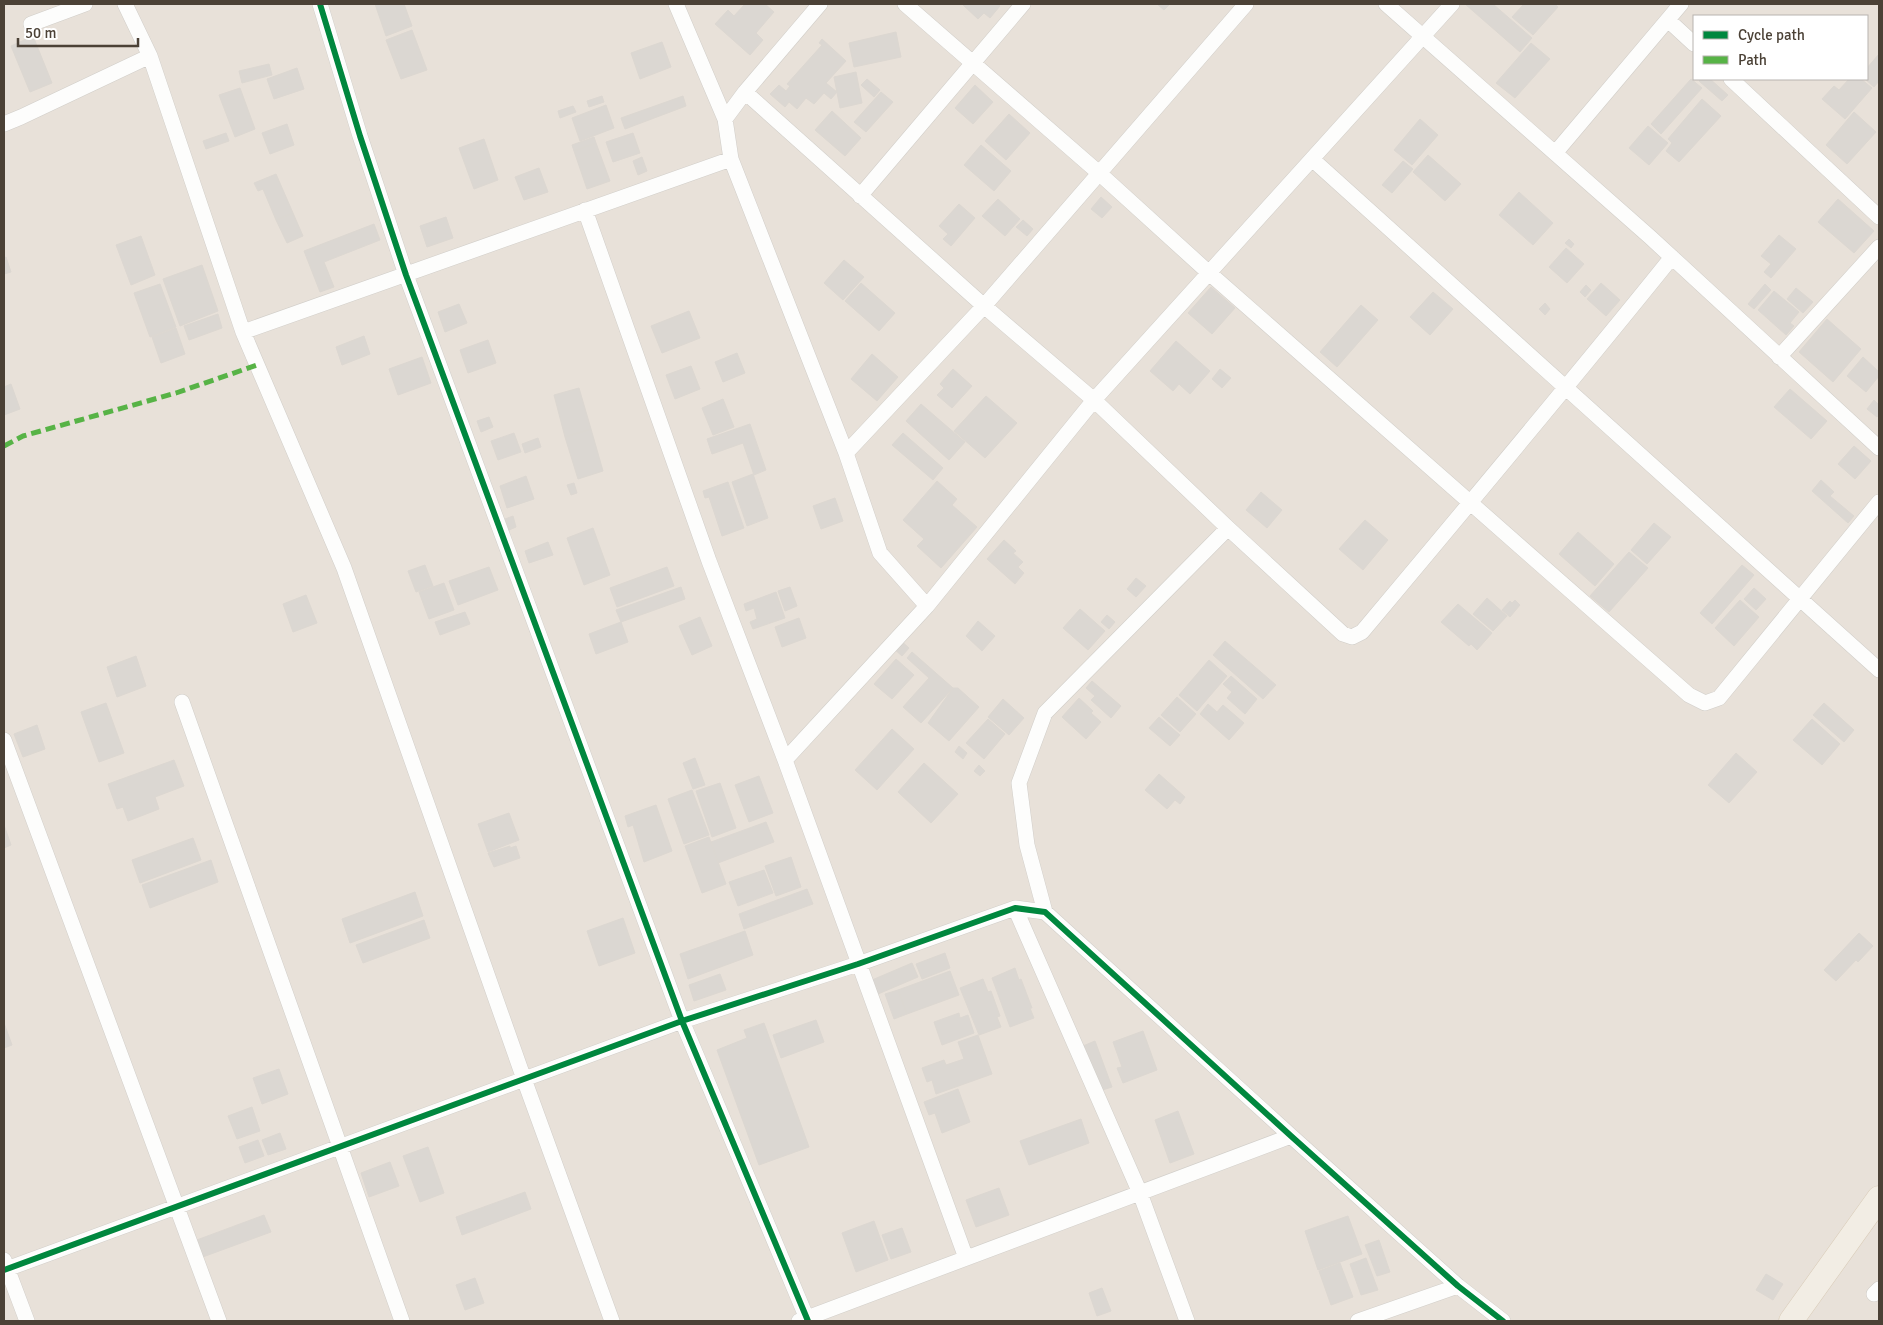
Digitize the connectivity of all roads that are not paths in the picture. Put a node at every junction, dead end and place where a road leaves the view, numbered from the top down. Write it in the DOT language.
graph roads {
  1 [pos="85,4"];
  2 [pos="125,4"];
  3 [pos="320,4"];
  4 [pos="676,4"];
  5 [pos="820,4"];
  6 [pos="905,4"];
  7 [pos="1024,4"];
  8 [pos="1246,4"];
  9 [pos="1386,4"];
  10 [pos="1452,4"];
  11 [pos="1681,4"];
  12 [pos="1668,20"];
  13 [pos="31,24"];
  14 [pos="1424,35"];
  15 [pos="1693,43"];
  16 [pos="150,56"];
  17 [pos="974,63"];
  18 [pos="1733,80"];
  19 [pos="745,92"];
  20 [pos="725,119"];
  21 [pos="4,124"];
  22 [pos="1556,152"];
  23 [pos="731,159"];
  24 [pos="1312,159"];
  25 [pos="1099,172"];
  26 [pos="860,196"];
  27 [pos="585,210"];
  28 [pos="1879,217"];
  29 [pos="1879,247"];
  30 [pos="1672,257"];
  31 [pos="1208,272"];
  32 [pos="406,275"];
  33 [pos="984,306"];
  34 [pos="243,332"];
  35 [pos="1779,357"];
  36 [pos="1566,389"];
  37 [pos="1094,400"];
  38 [pos="1879,448"];
  39 [pos="846,453"];
  40 [pos="1879,502"];
  41 [pos="1471,503"];
  42 [pos="1228,528"];
  43 [pos="1800,599"];
  44 [pos="927,606"];
  45 [pos="1879,670"];
  46 [pos="182,702"];
  47 [pos="4,740"];
  48 [pos="785,760"];
  49 [pos="1015,908"];
  50 [pos="1045,912"];
  51 [pos="858,964"];
  52 [pos="682,1021"];
  53 [pos="524,1079"];
  54 [pos="1291,1136"];
  55 [pos="339,1145"];
  56 [pos="1140,1193"];
  57 [pos="1879,1198"];
  58 [pos="177,1206"];
  59 [pos="966,1258"];
  60 [pos="5,1266"];
  61 [pos="1458,1286"];
  62 [pos="804,1320"];
  63 [pos="27,1321"];
  64 [pos="219,1321"];
  65 [pos="402,1321"];
  66 [pos="612,1321"];
  67 [pos="1187,1321"];
  68 [pos="1358,1321"];
  69 [pos="1503,1321"];
  70 [pos="1791,1321"];
  1 -- 13 [label="street"];
  2 -- 16 [label="street"];
  3 -- 32 [label="street"];
  4 -- 20 [label="street"];
  5 -- 19 [label="street"];
  6 -- 17 [label="street"];
  7 -- 17 [label="street"];
  8 -- 25 [label="street"];
  9 -- 14 [label="street"];
  10 -- 14 [label="street"];
  11 -- 12 [label="street"];
  12 -- 15 [label="street"];
  12 -- 22 [label="street"];
  14 -- 22 [label="street"];
  14 -- 24 [label="street"];
  16 -- 21 [label="street"];
  16 -- 34 [label="street"];
  17 -- 25 [label="street"];
  17 -- 26 [label="street"];
  18 -- 28 [label="street"];
  19 -- 20 [label="street"];
  19 -- 26 [label="street"];
  20 -- 23 [label="street"];
  22 -- 30 [label="street"];
  23 -- 27 [label="street"];
  23 -- 39 [label="street"];
  24 -- 31 [label="street"];
  24 -- 36 [label="street"];
  25 -- 31 [label="street"];
  25 -- 33 [label="street"];
  26 -- 33 [label="street"];
  27 -- 32 [label="street"];
  27 -- 48 [label="street"];
  29 -- 35 [label="street"];
  30 -- 35 [label="street"];
  30 -- 36 [label="street"];
  31 -- 37 [label="street"];
  31 -- 41 [label="street"];
  32 -- 34 [label="street"];
  32 -- 52 [label="street"];
  33 -- 37 [label="street"];
  33 -- 39 [label="street"];
  34 -- 53 [label="street"];
  35 -- 38 [label="street"];
  36 -- 41 [label="street"];
  36 -- 43 [label="street"];
  37 -- 42 [label="street"];
  37 -- 44 [label="street"];
  39 -- 44 [label="street"];
  40 -- 43 [label="street"];
  41 -- 42 [label="street"];
  41 -- 43 [label="street"];
  42 -- 50 [label="street"];
  43 -- 45 [label="street"];
  44 -- 48 [label="street"];
  46 -- 55 [label="street"];
  47 -- 58 [label="street"];
  48 -- 51 [label="street"];
  49 -- 50 [label="street"];
  49 -- 51 [label="street"];
  49 -- 56 [label="street"];
  50 -- 54 [label="street"];
  51 -- 52 [label="street"];
  51 -- 59 [label="street"];
  52 -- 53 [label="street"];
  52 -- 62 [label="street"];
  53 -- 55 [label="street"];
  53 -- 66 [label="street"];
  54 -- 56 [label="street"];
  54 -- 61 [label="street"];
  55 -- 58 [label="street"];
  55 -- 65 [label="street"];
  56 -- 59 [label="street"];
  56 -- 67 [label="street"];
  57 -- 70 [label="main road"];
  58 -- 60 [label="street"];
  58 -- 64 [label="street"];
  59 -- 62 [label="street"];
  60 -- 63 [label="street"];
  61 -- 68 [label="street"];
  61 -- 69 [label="street"];
}
